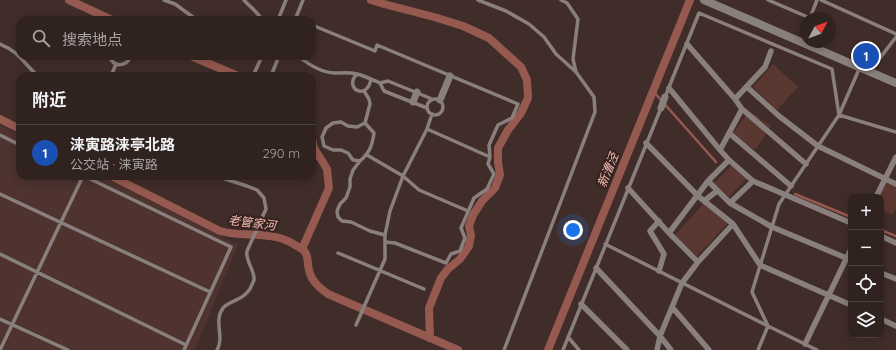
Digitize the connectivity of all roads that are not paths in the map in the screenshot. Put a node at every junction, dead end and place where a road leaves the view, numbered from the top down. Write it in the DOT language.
graph roads {
  1 [pos="164,0"];
  2 [pos="177,0"];
  3 [pos="244,0"];
  4 [pos="286,0"];
  5 [pos="303,0"];
  6 [pos="478,0"];
  7 [pos="561,0"];
  8 [pos="704,0"];
  9 [pos="768,0"];
  10 [pos="817,0"];
  11 [pos="821,0"];
  12 [pos="175,4"];
  13 [pos="192,16"];
  14 [pos="260,16"];
  15 [pos="280,16"];
  16 [pos="297,16"];
  17 [pos="316,26"];
  18 [pos="896,34"];
  19 [pos="896,38"];
  20 [pos="0,44"];
  21 [pos="687,44"];
  22 [pos="771,51"];
  23 [pos="16,52"];
  24 [pos="24,60"];
  25 [pos="111,60"];
  26 [pos="129,60"];
  27 [pos="260,60"];
  28 [pos="277,60"];
  29 [pos="303,60"];
  30 [pos="116,64"];
  31 [pos="860,67"];
  32 [pos="870,71"];
  33 [pos="35,72"];
  34 [pos="113,72"];
  35 [pos="255,72"];
  36 [pos="273,72"];
  37 [pos="576,72"];
  38 [pos="357,74"];
  39 [pos="450,76"];
  40 [pos="371,79"];
  41 [pos="896,82"];
  42 [pos="380,83"];
  43 [pos="747,87"];
  44 [pos="669,88"];
  45 [pos="364,91"];
  46 [pos="416,92"];
  47 [pos="432,99"];
  48 [pos="735,99"];
  49 [pos="440,100"];
  50 [pos="413,102"];
  51 [pos="427,108"];
  52 [pos="742,109"];
  53 [pos="432,114"];
  54 [pos="839,115"];
  55 [pos="365,123"];
  56 [pos="427,129"];
  57 [pos="896,132"];
  58 [pos="729,133"];
  59 [pos="0,135"];
  60 [pos="16,143"];
  61 [pos="646,143"];
  62 [pos="818,146"];
  63 [pos="720,150"];
  64 [pos="367,155"];
  65 [pos="490,157"];
  66 [pos="896,157"];
  67 [pos="729,160"];
  68 [pos="360,161"];
  69 [pos="806,164"];
  70 [pos="403,176"];
  71 [pos="82,180"];
  72 [pos="92,180"];
  73 [pos="228,180"];
  74 [pos="753,180"];
  75 [pos="885,180"];
  76 [pos="708,181"];
  77 [pos="896,184"];
  78 [pos="791,186"];
  79 [pos="628,188"];
  80 [pos="717,191"];
  81 [pos="0,194"];
  82 [pos="878,194"];
  83 [pos="785,195"];
  84 [pos="698,196"];
  85 [pos="704,201"];
  86 [pos="730,204"];
  87 [pos="468,211"];
  88 [pos="61,222"];
  89 [pos="659,222"];
  90 [pos="848,222"];
  91 [pos="733,224"];
  92 [pos="772,227"];
  93 [pos="669,233"];
  94 [pos="385,235"];
  95 [pos="884,237"];
  96 [pos="385,242"];
  97 [pos="896,242"];
  98 [pos="605,244"];
  99 [pos="338,253"];
  100 [pos="0,254"];
  101 [pos="848,259"];
  102 [pos="848,261"];
  103 [pos="698,262"];
  104 [pos="760,264"];
  105 [pos="596,268"];
  106 [pos="380,270"];
  107 [pos="659,271"];
  108 [pos="37,272"];
  109 [pos="884,274"];
  110 [pos="896,279"];
  111 [pos="682,283"];
  112 [pos="424,289"];
  113 [pos="210,292"];
  114 [pos="829,295"];
  115 [pos="581,304"];
  116 [pos="848,304"];
  117 [pos="672,307"];
  118 [pos="0,319"];
  119 [pos="884,320"];
  120 [pos="12,325"];
  121 [pos="356,325"];
  122 [pos="768,326"];
  123 [pos="896,326"];
  124 [pos="660,336"];
  125 [pos="568,337"];
  126 [pos="805,344"];
  127 [pos="186,345"];
  128 [pos="0,350"];
  129 [pos="68,350"];
  130 [pos="184,350"];
  131 [pos="217,350"];
  132 [pos="504,350"];
  133 [pos="562,350"];
  134 [pos="579,350"];
  135 [pos="628,350"];
  136 [pos="657,350"];
  137 [pos="672,350"];
  138 [pos="709,350"];
  139 [pos="758,350"];
  140 [pos="817,350"];
  1 -- 12 [label="lane"];
  2 -- 12 [label="lane"];
  3 -- 14 [label="lane"];
  4 -- 15 [label="lane"];
  5 -- 16 [label="lane"];
  6 -- 37 [label="lane"];
  7 -- 37 [label="lane"];
  8 -- 31 [label="street"];
  9 -- 10 [label="lane"];
  11 -- 18 [label="lane"];
  12 -- 13 [label="lane"];
  17 -- 39 [label="lane"];
  19 -- 32 [label="lane"];
  20 -- 23 [label="lane"];
  21 -- 44 [label="lane"];
  21 -- 48 [label="street"];
  21 -- 54 [label="lane"];
  22 -- 43 [label="street"];
  24 -- 33 [label="lane"];
  25 -- 30 [label="lane"];
  26 -- 30 [label="lane"];
  27 -- 35 [label="lane"];
  28 -- 36 [label="lane"];
  29 -- 38 [label="lane"];
  30 -- 34 [label="lane"];
  31 -- 32 [label="street"];
  31 -- 54 [label="lane"];
  32 -- 41 [label="street"];
  37 -- 132 [label="lane"];
  38 -- 40 [label="lane"];
  38 -- 45 [label="lane"];
  39 -- 49 [label="street"];
  39 -- 65 [label="lane"];
  40 -- 42 [label="lane"];
  40 -- 45 [label="lane"];
  42 -- 46 [label="lane"];
  42 -- 50 [label="lane"];
  43 -- 48 [label="street"];
  43 -- 62 [label="street"];
  44 -- 61 [label="lane"];
  44 -- 63 [label="street"];
  45 -- 55 [label="lane"];
  46 -- 47 [label="lane"];
  46 -- 50 [label="street"];
  47 -- 49 [label="lane"];
  47 -- 51 [label="lane"];
  48 -- 52 [label="street"];
  49 -- 53 [label="lane"];
  50 -- 51 [label="lane"];
  51 -- 53 [label="lane"];
  52 -- 58 [label="street"];
  52 -- 69 [label="street"];
  53 -- 56 [label="lane"];
  54 -- 57 [label="lane"];
  54 -- 62 [label="lane"];
  55 -- 64 [label="lane"];
  55 -- 68 [label="lane"];
  56 -- 65 [label="lane"];
  56 -- 70 [label="lane"];
  58 -- 63 [label="street"];
  58 -- 78 [label="street"];
  59 -- 60 [label="lane"];
  61 -- 79 [label="lane"];
  61 -- 84 [label="street"];
  62 -- 69 [label="lane"];
  62 -- 75 [label="street"];
  63 -- 67 [label="street"];
  64 -- 68 [label="lane"];
  64 -- 70 [label="lane"];
  65 -- 87 [label="lane"];
  66 -- 75 [label="street"];
  67 -- 74 [label="street"];
  67 -- 76 [label="street"];
  68 -- 94 [label="lane"];
  69 -- 78 [label="lane"];
  70 -- 87 [label="lane"];
  70 -- 94 [label="lane"];
  71 -- 88 [label="lane"];
  72 -- 113 [label="lane"];
  73 -- 131 [label="lane"];
  74 -- 83 [label="street"];
  74 -- 86 [label="street"];
  75 -- 77 [label="street"];
  75 -- 82 [label="street"];
  76 -- 80 [label="street"];
  76 -- 84 [label="street"];
  78 -- 83 [label="lane"];
  79 -- 89 [label="street"];
  79 -- 98 [label="lane"];
  80 -- 85 [label="street"];
  80 -- 86 [label="street"];
  81 -- 88 [label="lane"];
  83 -- 90 [label="street"];
  83 -- 92 [label="lane"];
  84 -- 85 [label="street"];
  84 -- 93 [label="street"];
  85 -- 91 [label="street"];
  86 -- 92 [label="street"];
  87 -- 96 [label="lane"];
  88 -- 108 [label="lane"];
  88 -- 113 [label="lane"];
  89 -- 93 [label="street"];
  89 -- 107 [label="street"];
  91 -- 103 [label="street"];
  91 -- 104 [label="street"];
  92 -- 101 [label="street"];
  92 -- 104 [label="lane"];
  93 -- 103 [label="street"];
  94 -- 96 [label="lane"];
  95 -- 97 [label="street"];
  96 -- 106 [label="lane"];
  98 -- 105 [label="lane"];
  98 -- 107 [label="lane"];
  99 -- 106 [label="lane"];
  100 -- 108 [label="lane"];
  102 -- 114 [label="street"];
  103 -- 111 [label="street"];
  104 -- 114 [label="street"];
  104 -- 122 [label="lane"];
  105 -- 115 [label="lane"];
  105 -- 124 [label="street"];
  106 -- 112 [label="lane"];
  106 -- 121 [label="lane"];
  107 -- 111 [label="lane"];
  108 -- 120 [label="lane"];
  108 -- 127 [label="lane"];
  109 -- 110 [label="street"];
  111 -- 117 [label="street"];
  111 -- 122 [label="lane"];
  113 -- 127 [label="lane"];
  114 -- 116 [label="street"];
  114 -- 126 [label="street"];
  115 -- 125 [label="lane"];
  115 -- 135 [label="street"];
  117 -- 124 [label="street"];
  117 -- 138 [label="street"];
  118 -- 120 [label="lane"];
  119 -- 123 [label="street"];
  120 -- 128 [label="lane"];
  120 -- 129 [label="lane"];
  122 -- 126 [label="lane"];
  122 -- 139 [label="lane"];
  124 -- 136 [label="street"];
  124 -- 137 [label="street"];
  125 -- 133 [label="lane"];
  125 -- 134 [label="lane"];
  126 -- 140 [label="lane"];
  127 -- 130 [label="lane"];
}
